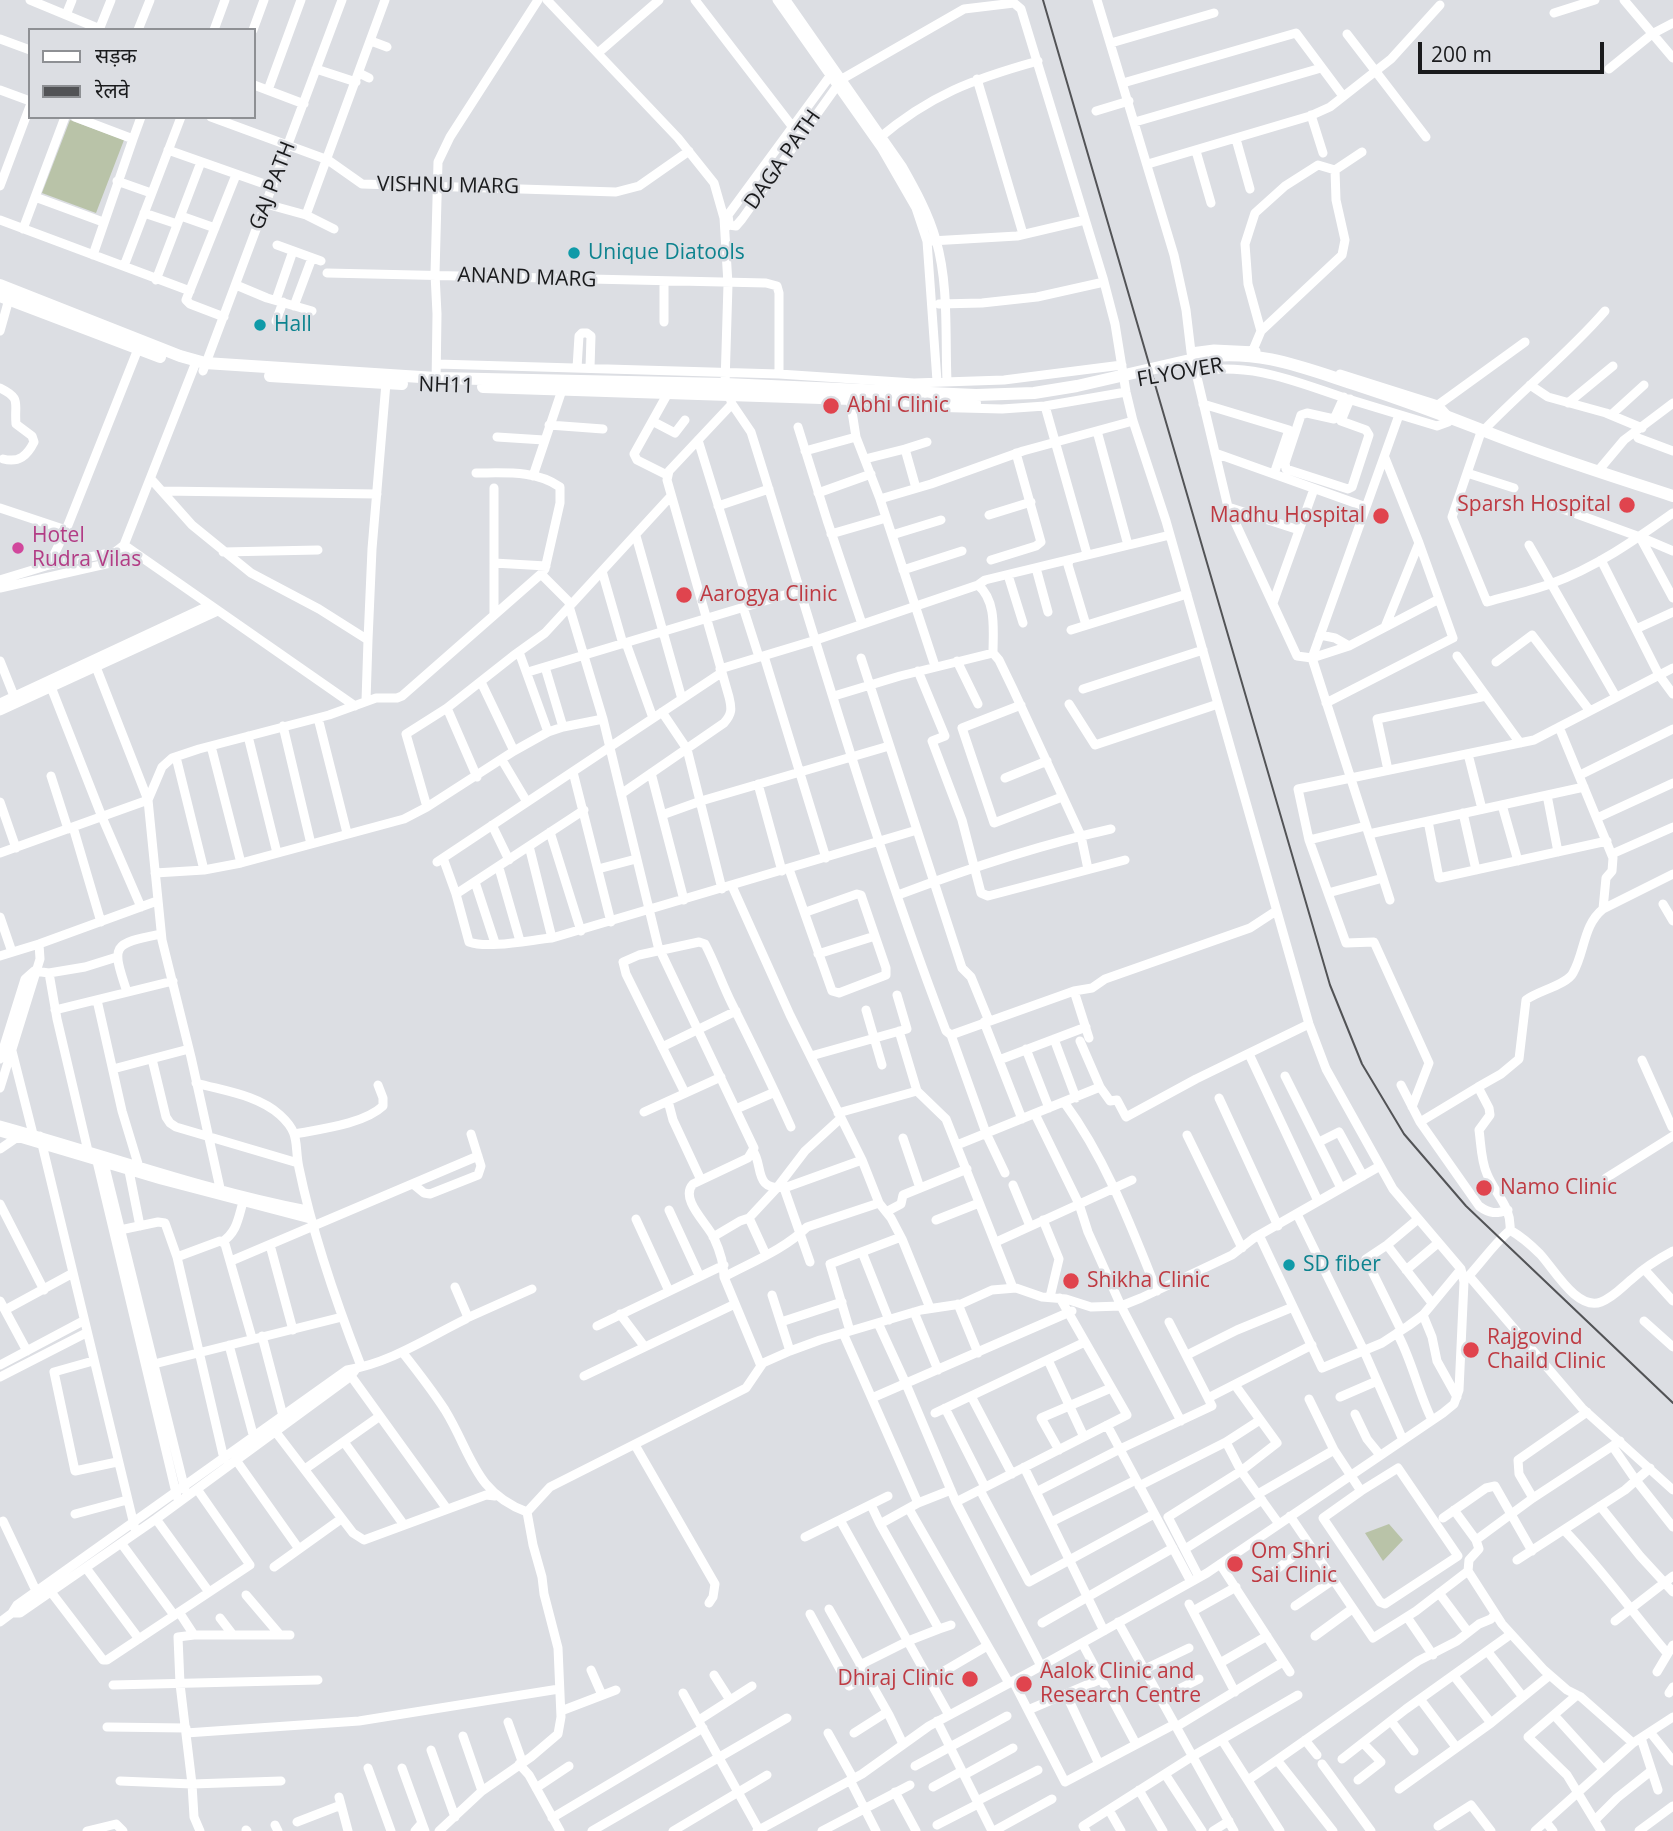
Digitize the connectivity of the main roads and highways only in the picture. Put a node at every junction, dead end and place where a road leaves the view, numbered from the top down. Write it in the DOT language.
graph roads {
  1 [pos="0,285"];
  2 [pos="4,297"];
  3 [pos="200,367"];
  4 [pos="436,382"];
  5 [pos="728,389"];
  6 [pos="909,391"];
  7 [pos="1482,433"];
  8 [pos="1673,496"];
  9 [pos="1673,503"];
  1 -- 3 [label="highway"];
  2 -- 3 [label="highway, NH11"];
  3 -- 4 [label="highway"];
  3 -- 4 [label="highway, NH11"];
  4 -- 5 [label="highway"];
  4 -- 5 [label="highway, NH11"];
  5 -- 6 [label="highway"];
  5 -- 6 [label="highway, NH11"];
  6 -- 7 [label="highway, FLYOVER"];
  7 -- 8 [label="highway"];
  7 -- 9 [label="highway"];
}
